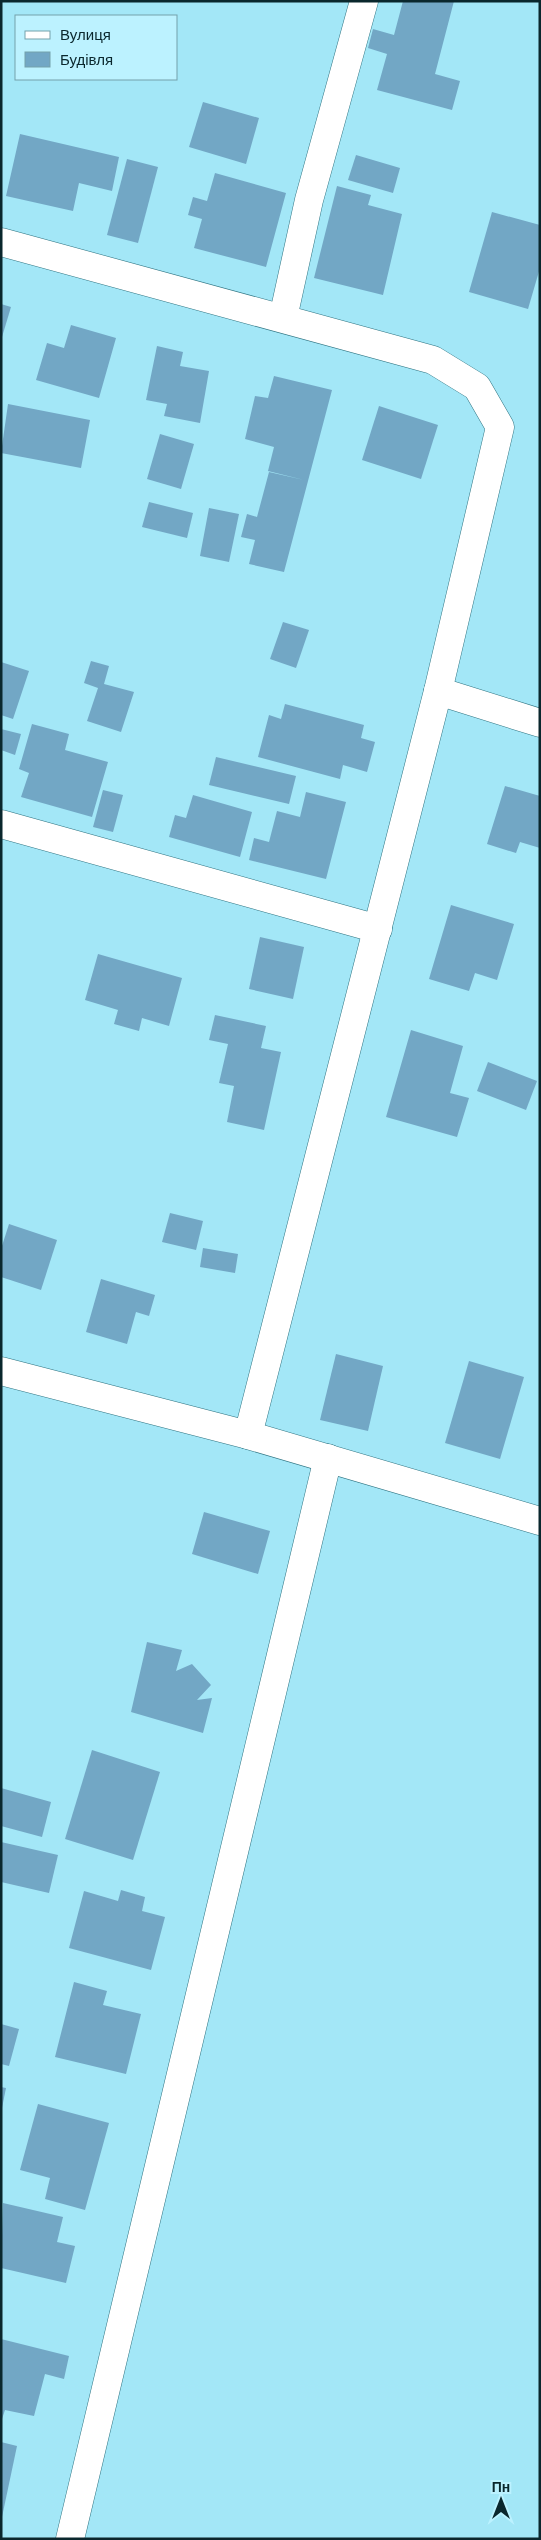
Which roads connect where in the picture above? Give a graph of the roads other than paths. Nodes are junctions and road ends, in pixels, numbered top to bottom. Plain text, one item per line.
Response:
1 (364, 1) edge
2 (1, 242) edge
3 (283, 318) junction
4 (438, 691) junction
5 (540, 723) edge
6 (1, 824) edge
7 (378, 929) junction
8 (1, 1371) edge
9 (248, 1435) junction
10 (328, 1458) junction
11 (540, 1521) edge
12 (70, 2539) edge

1 - 3 street
2 - 3 street
3 - 4 street
4 - 5 street
4 - 7 street
6 - 7 street
7 - 9 street
8 - 9 street
9 - 10 street
10 - 11 street
10 - 12 street

